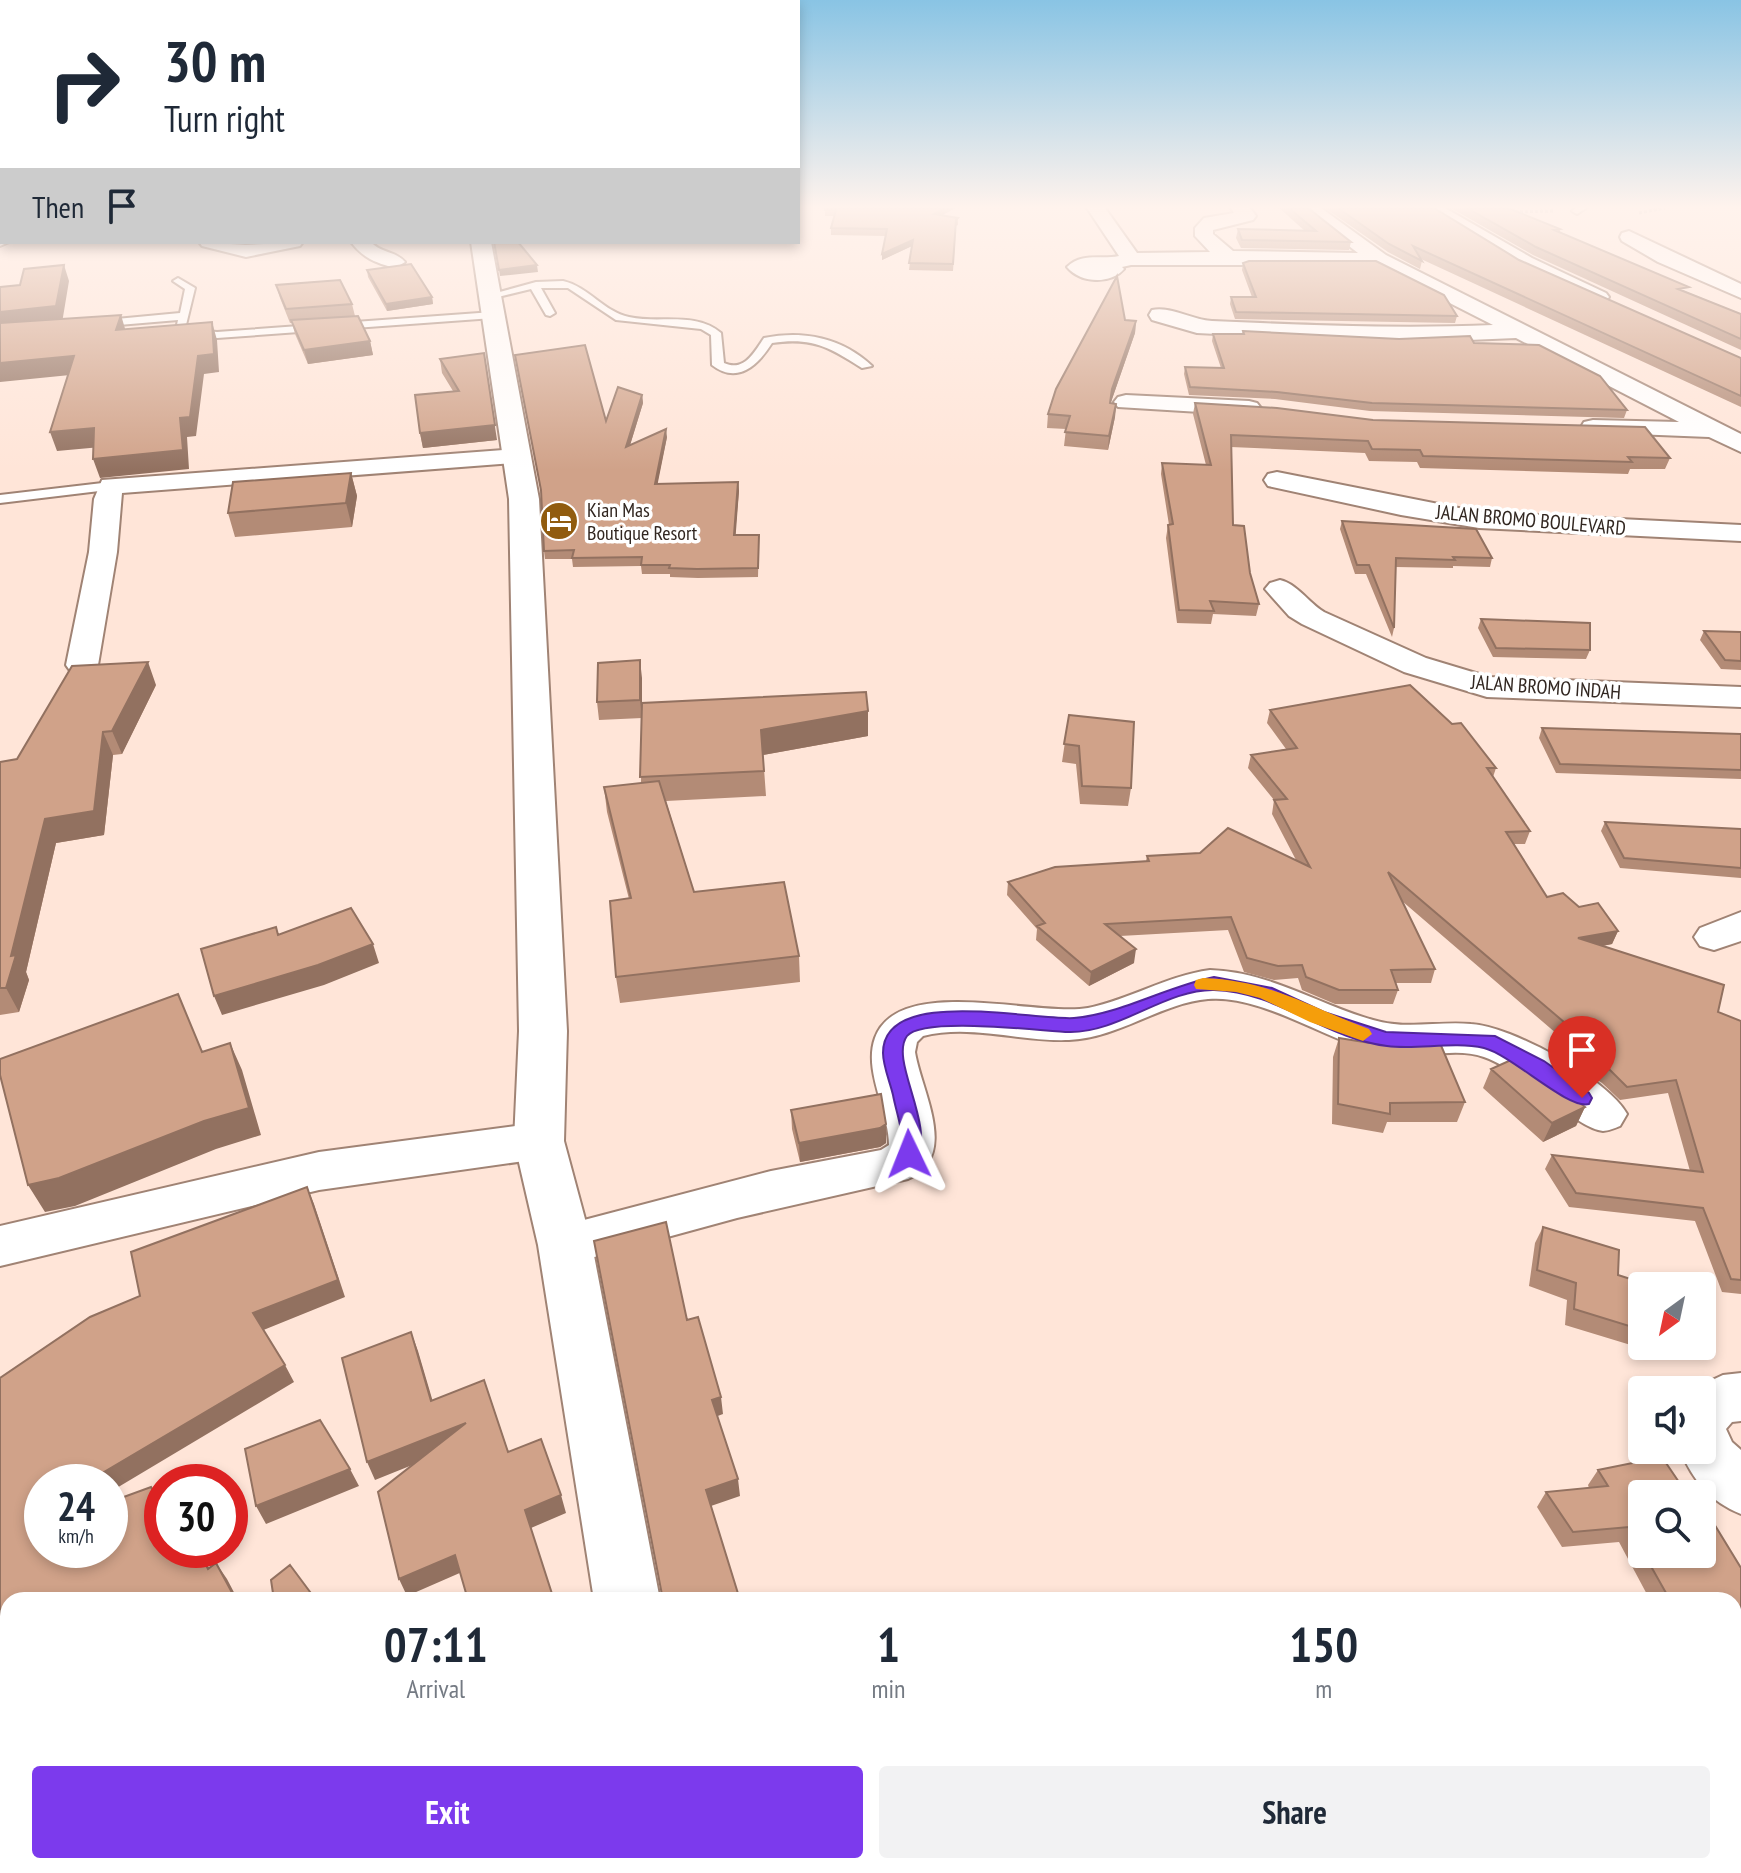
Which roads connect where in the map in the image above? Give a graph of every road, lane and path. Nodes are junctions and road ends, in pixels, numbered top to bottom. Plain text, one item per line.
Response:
1 (189, 295) edge
2 (490, 295) edge
3 (516, 295) edge
4 (540, 295) edge
5 (586, 295) edge
6 (1449, 295) edge
7 (1596, 295) edge
8 (1612, 303) edge
9 (492, 306) junction
10 (550, 313) dead end
11 (1160, 315) dead end
12 (185, 316) junction
13 (75, 327) edge
14 (1517, 331) junction
15 (866, 366) dead end
16 (1126, 402) dead end
17 (1275, 409) edge
18 (1574, 427) edge
19 (1709, 430) junction
20 (1741, 444) edge
21 (517, 457) junction
22 (1277, 480) dead end
23 (111, 486) junction
24 (0, 499) edge
25 (1741, 533) edge
26 (1280, 589) dead end
27 (82, 665) edge
28 (1741, 697) edge
29 (1604, 1114) dead end
30 (539, 1141) junction
31 (565, 1245) junction
32 (0, 1246) edge
33 (1741, 1397) edge
34 (1716, 1402) edge
35 (1716, 1464) edge
36 (1741, 1487) edge
37 (626, 1592) edge

1 - 12 lane
2 - 9 street
3 - 9 lane
4 - 10 lane
5 - 15 lane
6 - 14 street
7 - 8 street
9 - 12 lane
9 - 21 street
11 - 14 street
12 - 13 lane
14 - 19 street
16 - 17 street
18 - 19 street
19 - 20 street
21 - 23 street
21 - 30 street
22 - 25 street, JALAN BROMO BOULEVARD
23 - 24 lane
23 - 27 street
26 - 28 street, JALAN BROMO INDAH
29 - 31 street
30 - 31 street
30 - 32 street
31 - 37 street
33 - 34 street
35 - 36 street

